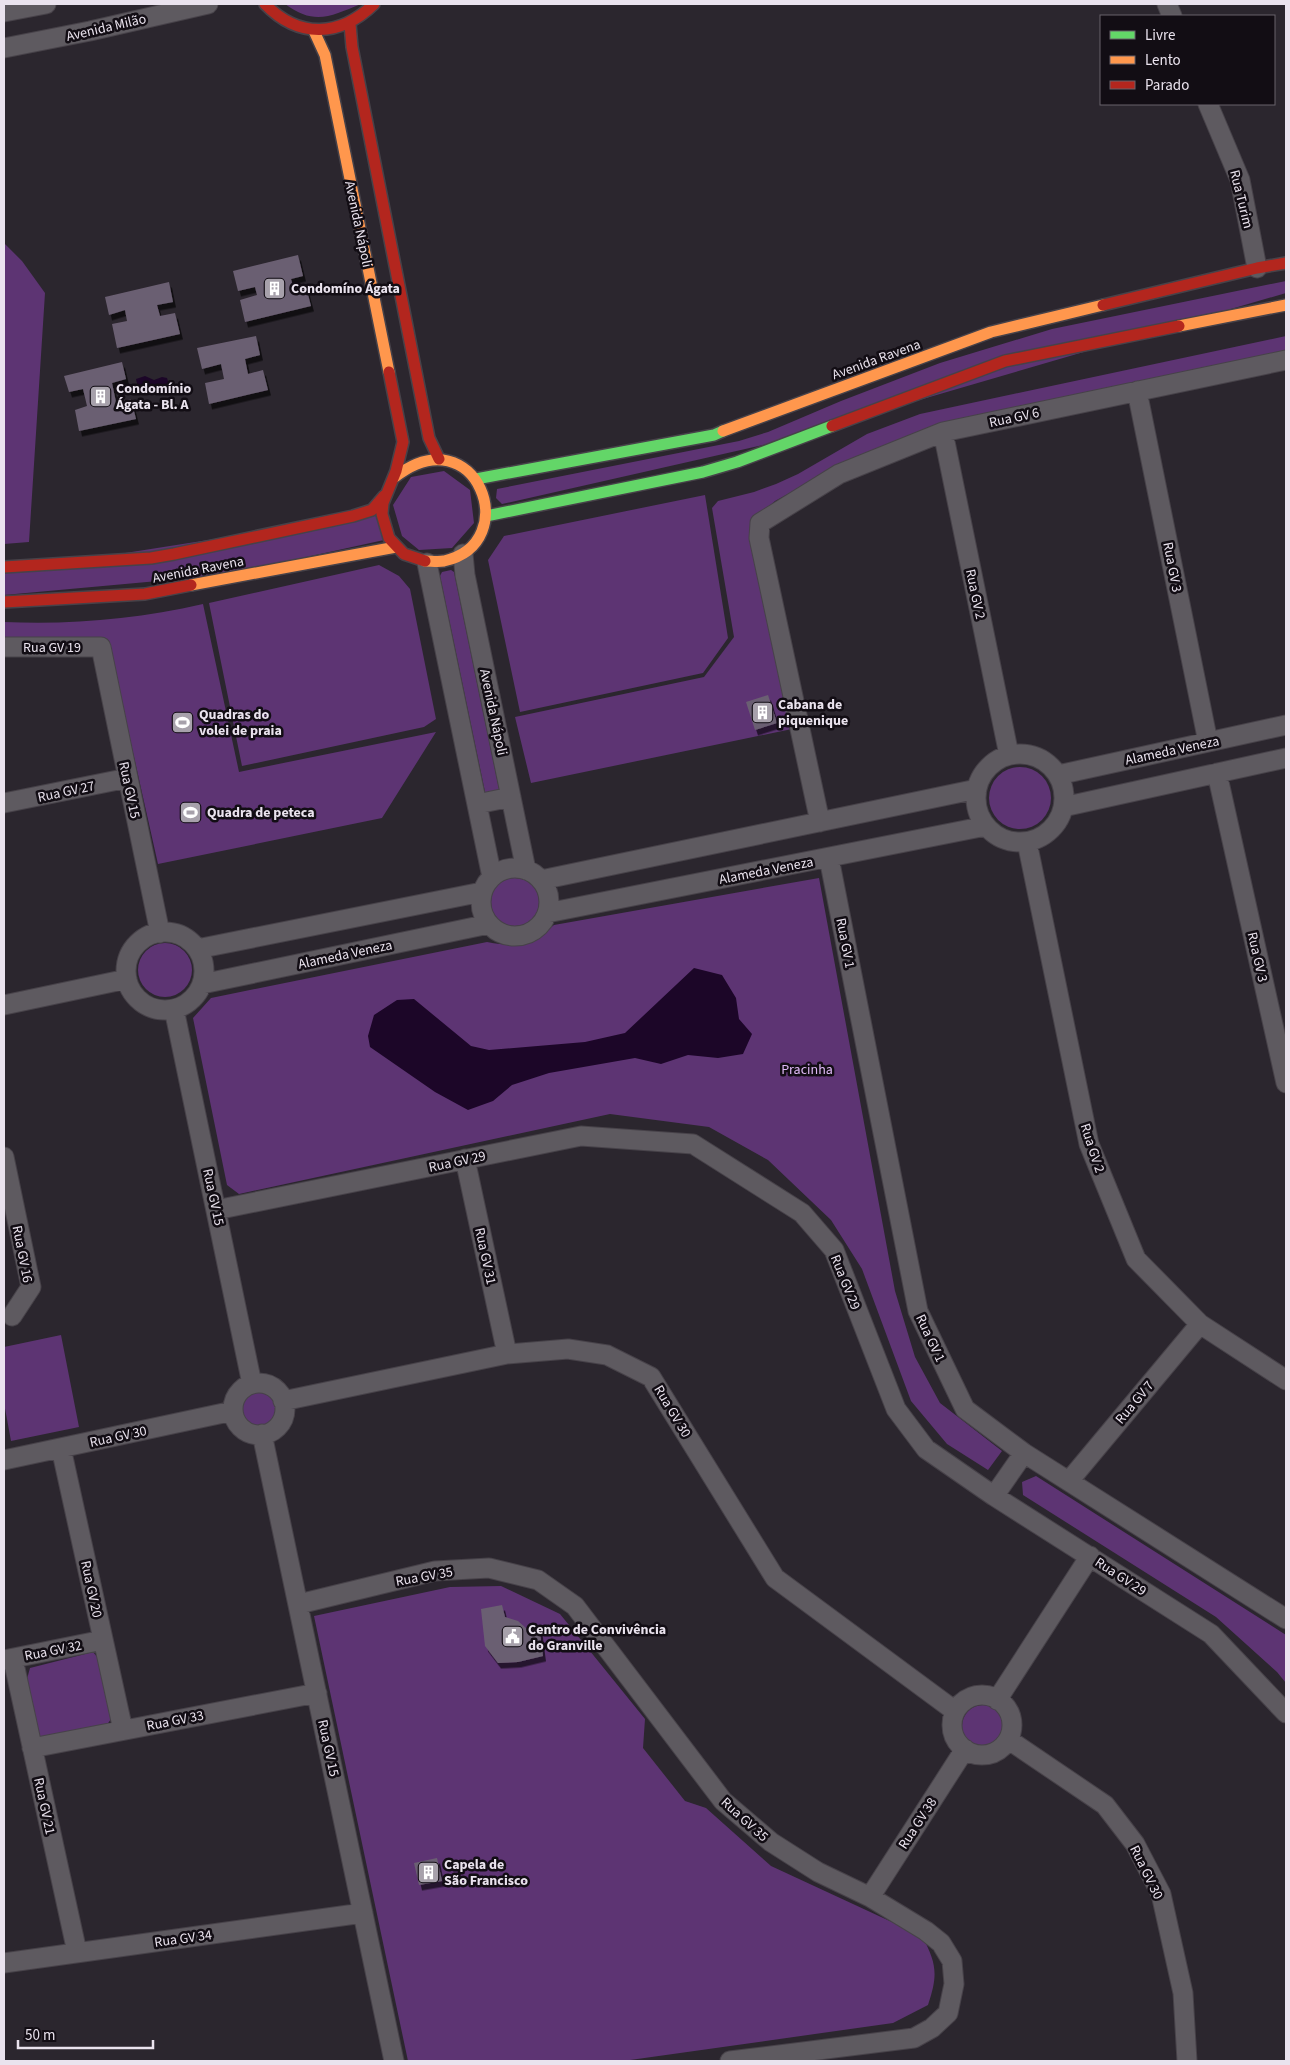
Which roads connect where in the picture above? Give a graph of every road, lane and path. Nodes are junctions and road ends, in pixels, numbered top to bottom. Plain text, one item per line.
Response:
1 (46, 4) edge
2 (208, 4) edge
3 (265, 4) edge
4 (374, 4) edge
5 (4, 12) edge
6 (350, 24) junction
7 (314, 30) junction
8 (4, 48) edge
9 (1208, 105) edge
10 (1286, 263) edge
11 (1257, 268) junction
12 (1286, 305) edge
13 (1286, 360) edge
14 (1138, 391) junction
15 (943, 432) junction
16 (439, 459) junction
17 (395, 477) junction
18 (476, 479) junction
19 (384, 496) junction
20 (486, 516) junction
21 (396, 547) junction
22 (463, 554) junction
23 (427, 563) junction
24 (4, 567) edge
25 (4, 602) edge
26 (4, 647) edge
27 (101, 647) joint
28 (1286, 725) edge
29 (1208, 742) junction
30 (1008, 755) junction
31 (1286, 758) edge
32 (1217, 774) junction
33 (1058, 775) junction
34 (128, 778) junction
35 (977, 789) junction
36 (512, 797) junction
37 (4, 803) edge
38 (478, 804) junction
39 (1063, 807) junction
40 (820, 822) junction
41 (986, 826) junction
42 (1026, 842) junction
43 (829, 858) junction
44 (534, 875) junction
45 (487, 885) junction
46 (547, 913) junction
47 (489, 924) junction
48 (160, 933) junction
49 (197, 949) junction
50 (127, 979) junction
51 (202, 984) junction
52 (4, 1005) edge
53 (174, 1009) junction
54 (1286, 1083) edge
55 (4, 1157) edge
56 (465, 1159) junction
57 (216, 1210) junction
58 (12, 1232) edge
59 (12, 1316) dead end
60 (1200, 1324) junction
61 (507, 1354) junction
62 (1286, 1380) edge
63 (252, 1384) junction
64 (283, 1401) junction
65 (233, 1411) junction
66 (262, 1434) junction
67 (61, 1448) junction
68 (1024, 1453) junction
69 (4, 1460) edge
70 (1069, 1480) junction
71 (994, 1496) junction
72 (1090, 1556) junction
73 (298, 1604) junction
74 (1286, 1619) edge
75 (103, 1640) junction
76 (8, 1659) edge
77 (317, 1692) junction
78 (997, 1700) junction
79 (955, 1711) junction
80 (1286, 1713) edge
81 (123, 1730) junction
82 (1009, 1740) junction
83 (32, 1748) junction
84 (965, 1749) junction
85 (870, 1897) junction
86 (363, 1913) junction
87 (77, 1952) junction
88 (4, 1962) edge
89 (394, 2061) edge
90 (730, 2061) edge
91 (1187, 2061) edge

1 - 5 street
2 - 8 street, Avenida Milão
3 - 7 main road
4 - 6 main road
6 - 7 main road
6 - 16 main road, Avenida Nápoli
7 - 17 main road, Avenida Nápoli
9 - 11 street, Rua Turim
10 - 11 main road, Avenida Ravena
11 - 18 main road, Avenida Ravena
12 - 20 main road
13 - 14 street, Rua GV 6
14 - 15 street, Rua GV 6
14 - 29 street, Rua GV 3
15 - 30 street, Rua GV 2
15 - 40 street, Rua GV 6
16 - 17 main road
16 - 18 main road
17 - 19 main road
18 - 20 main road
19 - 21 main road
19 - 24 main road, Avenida Ravena
20 - 22 main road
21 - 23 main road
21 - 25 main road, Avenida Ravena
22 - 23 main road
22 - 36 street, Avenida Nápoli
23 - 38 street
26 - 27 street, Rua GV 19
27 - 34 street, Rua GV 15
28 - 29 street, Alameda Veneza
29 - 33 street, Alameda Veneza
30 - 33 street
30 - 35 street
31 - 32 street
32 - 39 street
32 - 54 street, Rua GV 3
33 - 39 street
34 - 37 street, Rua GV 27
34 - 48 street, Rua GV 15
35 - 40 street
35 - 41 street
36 - 38 street
36 - 44 street, Avenida Nápoli
38 - 45 street
39 - 42 street
40 - 44 street
41 - 42 street
41 - 43 street, Alameda Veneza
42 - 60 street, Rua GV 2
43 - 46 street, Alameda Veneza
43 - 68 street, Rua GV 1
44 - 45 street
44 - 46 street, Avenida Nápoli
45 - 47 street
45 - 49 street
46 - 47 street
47 - 51 street, Alameda Veneza
48 - 49 street
48 - 50 street
49 - 51 street
50 - 52 street
50 - 53 street
51 - 53 street
53 - 57 street, Rua GV 15
55 - 58 street, Rua GV 16
56 - 57 street, Rua GV 29
56 - 61 street, Rua GV 31
56 - 71 street, Rua GV 29
57 - 63 street, Rua GV 15
58 - 59 street, Rua GV 16
60 - 62 street, Rua GV 2
60 - 70 street, Rua GV 7
61 - 64 street, Rua GV 30
61 - 79 street, Rua GV 30
63 - 64 street
63 - 65 street
64 - 66 street
65 - 66 street
65 - 67 street, Rua GV 30
66 - 73 street, Rua GV 15
67 - 69 street, Rua GV 30
67 - 75 street, Rua GV 20
68 - 70 street, Rua GV 1
68 - 71 street
70 - 74 street, Rua GV 1
71 - 72 street, Rua GV 29
72 - 78 street
72 - 80 street, Rua GV 29
73 - 77 street, Rua GV 15
73 - 85 street, Rua GV 35
75 - 76 street, Rua GV 32
75 - 81 street, Rua GV 20
76 - 83 street, Rua GV 21
77 - 81 street, Rua GV 33
77 - 86 street, Rua GV 15
78 - 79 street
78 - 82 street
79 - 84 street
81 - 83 street, Rua GV 33
82 - 84 street
82 - 91 street, Rua GV 30
83 - 87 street, Rua GV 21
84 - 85 street, Rua GV 38
85 - 90 street, Rua GV 35
86 - 87 street, Rua GV 34
86 - 89 street, Rua GV 15
87 - 88 street, Rua GV 34

